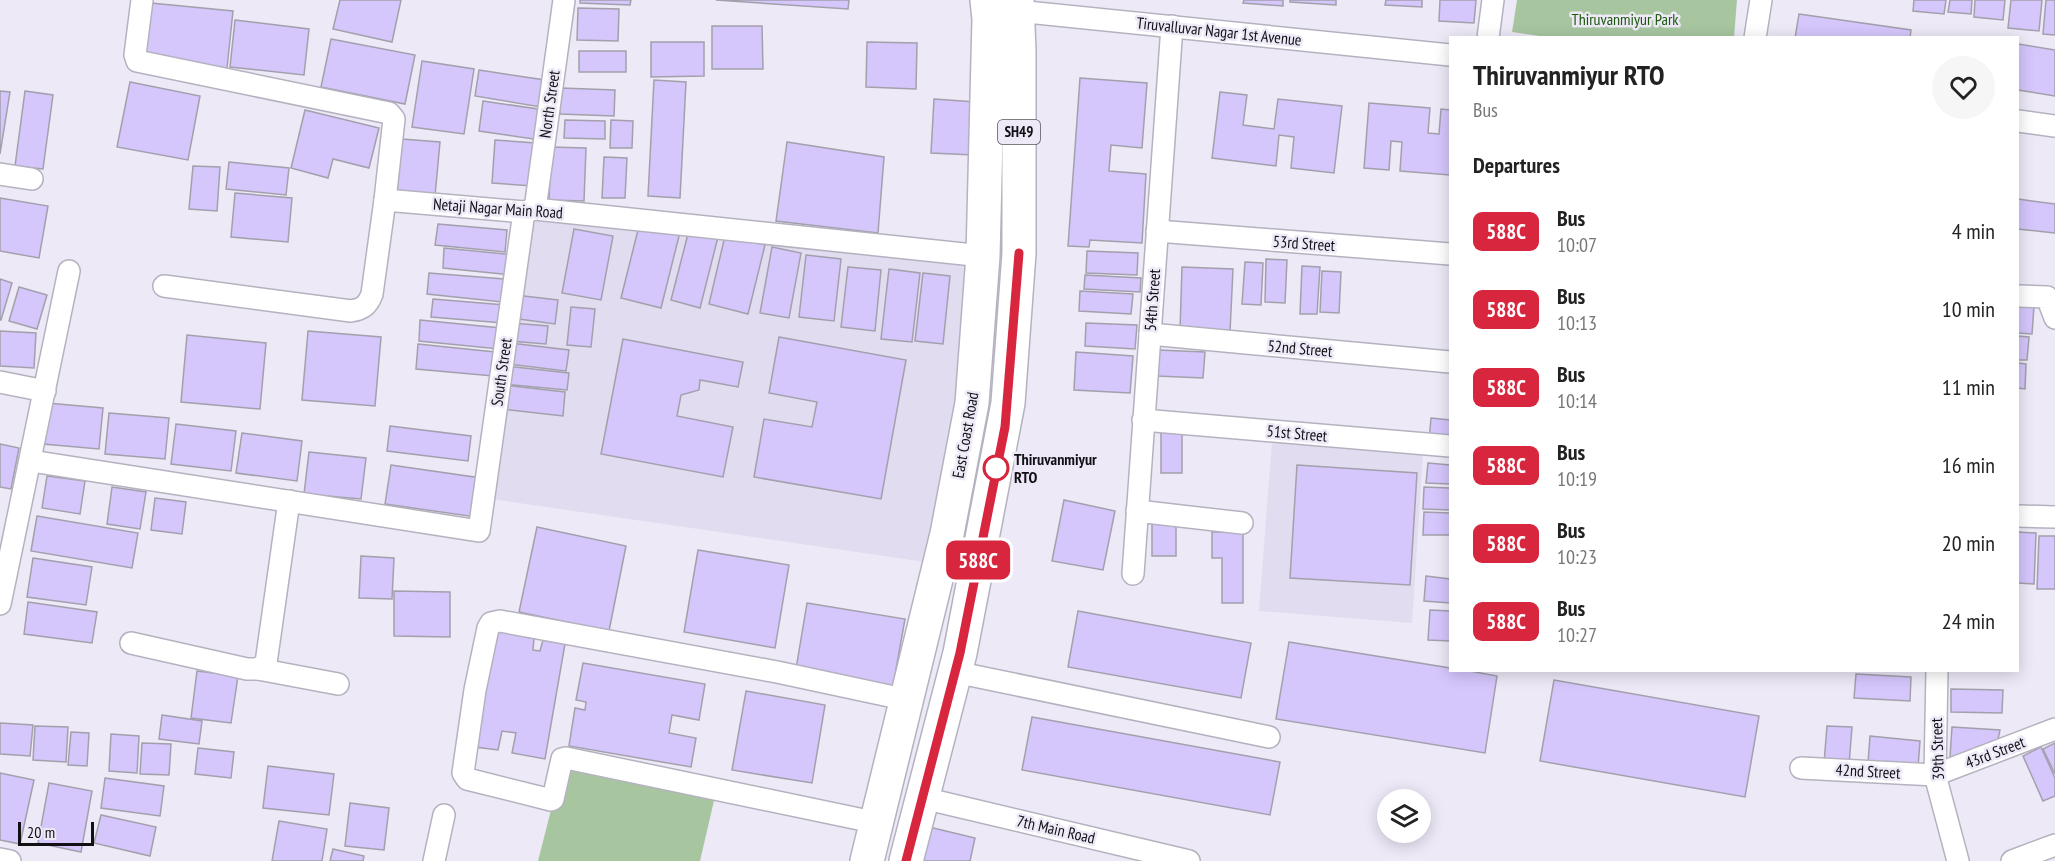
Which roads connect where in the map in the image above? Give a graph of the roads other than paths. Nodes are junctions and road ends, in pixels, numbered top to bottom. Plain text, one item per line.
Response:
1 (142, 0) edge
2 (564, 0) edge
3 (1493, 0) edge
4 (1761, 0) edge
5 (1003, 8) edge
6 (1172, 26) junction
7 (1488, 36) edge
8 (1755, 36) edge
9 (1449, 55) edge
10 (2019, 122) edge
11 (2055, 126) edge
12 (0, 174) edge
13 (32, 179) dead end
14 (385, 200) junction
15 (529, 211) junction
16 (1157, 231) junction
17 (1449, 254) edge
18 (983, 256) junction
19 (69, 271) dead end
20 (164, 286) dead end
21 (2019, 296) edge
22 (2055, 318) edge
23 (1150, 334) junction
24 (1449, 362) edge
25 (0, 382) edge
26 (45, 391) junction
27 (1143, 420) junction
28 (1449, 446) edge
29 (31, 461) junction
30 (289, 501) junction
31 (1137, 511) junction
32 (2019, 516) edge
33 (2055, 517) edge
34 (1242, 523) dead end
35 (1132, 574) dead end
36 (0, 604) edge
37 (131, 643) dead end
38 (258, 669) junction
39 (955, 672) junction
40 (1937, 672) edge
41 (338, 684) dead end
42 (908, 700) junction
43 (2055, 729) edge
44 (1269, 737) dead end
45 (1801, 768) dead end
46 (1935, 775) junction
47 (923, 798) junction
48 (444, 815) dead end
49 (878, 823) junction
50 (2055, 845) edge
51 (0, 859) edge
52 (10, 861) edge
53 (434, 861) edge
54 (867, 861) edge
55 (906, 861) edge
56 (1189, 861) edge
57 (1958, 861) edge
58 (2012, 861) edge

1 - 14 street
2 - 15 street, North Street
3 - 7 street
4 - 8 street
5 - 6 street, Tiruvalluvar Nagar 1st Avenue
5 - 18 main road, East Coast Road / SH49
5 - 39 main road, SH49
6 - 9 street, Tiruvalluvar Nagar 1st Avenue
6 - 16 street, 54th Street
10 - 11 street
12 - 13 street
14 - 15 street, Netaji Nagar Main Road
14 - 20 street
15 - 18 street, Netaji Nagar Main Road
15 - 30 street, South Street
16 - 17 street, 53rd Street
16 - 23 street, 54th Street
18 - 42 main road, East Coast Road / SH49
19 - 26 street
21 - 22 street
23 - 24 street, 52nd Street
23 - 27 street, 54th Street
25 - 26 street
26 - 29 street
27 - 28 street, 51st Street
27 - 31 street, 54th Street
29 - 30 street
29 - 36 street
30 - 38 street
31 - 34 street
31 - 35 street, 54th Street
32 - 33 street
37 - 38 street
38 - 41 street
39 - 44 street
39 - 47 main road, SH49
40 - 46 street, 39th Street
42 - 49 main road, East Coast Road / SH49
42 - 49 street
43 - 46 street, 43rd Street
45 - 46 street, 42nd Street
46 - 57 street, 39th Street
47 - 55 main road, SH49
47 - 56 street, 7th Main Road
48 - 53 street
49 - 54 main road, East Coast Road / SH49
50 - 58 street
51 - 52 street

